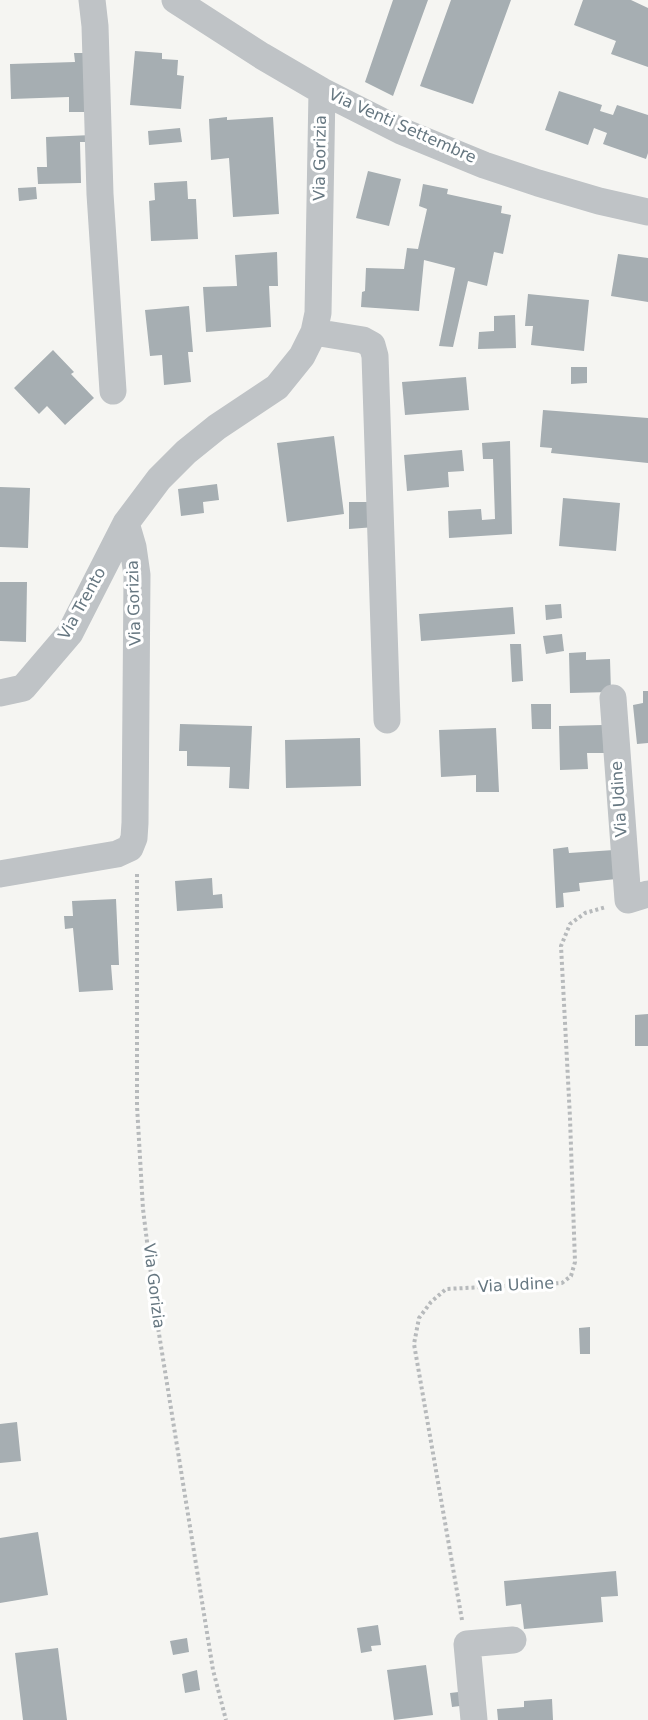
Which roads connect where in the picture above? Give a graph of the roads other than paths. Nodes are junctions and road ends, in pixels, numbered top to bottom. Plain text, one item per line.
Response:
1 (92, 0) edge
2 (175, 0) edge
3 (322, 92) junction
4 (648, 212) edge
5 (314, 332) junction
6 (113, 391) dead end
7 (126, 523) junction
8 (0, 693) edge
9 (613, 698) dead end
10 (387, 720) dead end
11 (0, 874) edge
12 (638, 897) edge
13 (513, 1640) dead end
14 (474, 1720) edge

1 - 6 street
2 - 3 street, Via Venti Settembre
3 - 4 street, Via Venti Settembre
3 - 5 street, Via Gorizia
5 - 7 street, Via Gorizia
5 - 10 street
7 - 8 street, Via Trento
7 - 11 street, Via Gorizia
9 - 12 street, Via Udine
13 - 14 street

